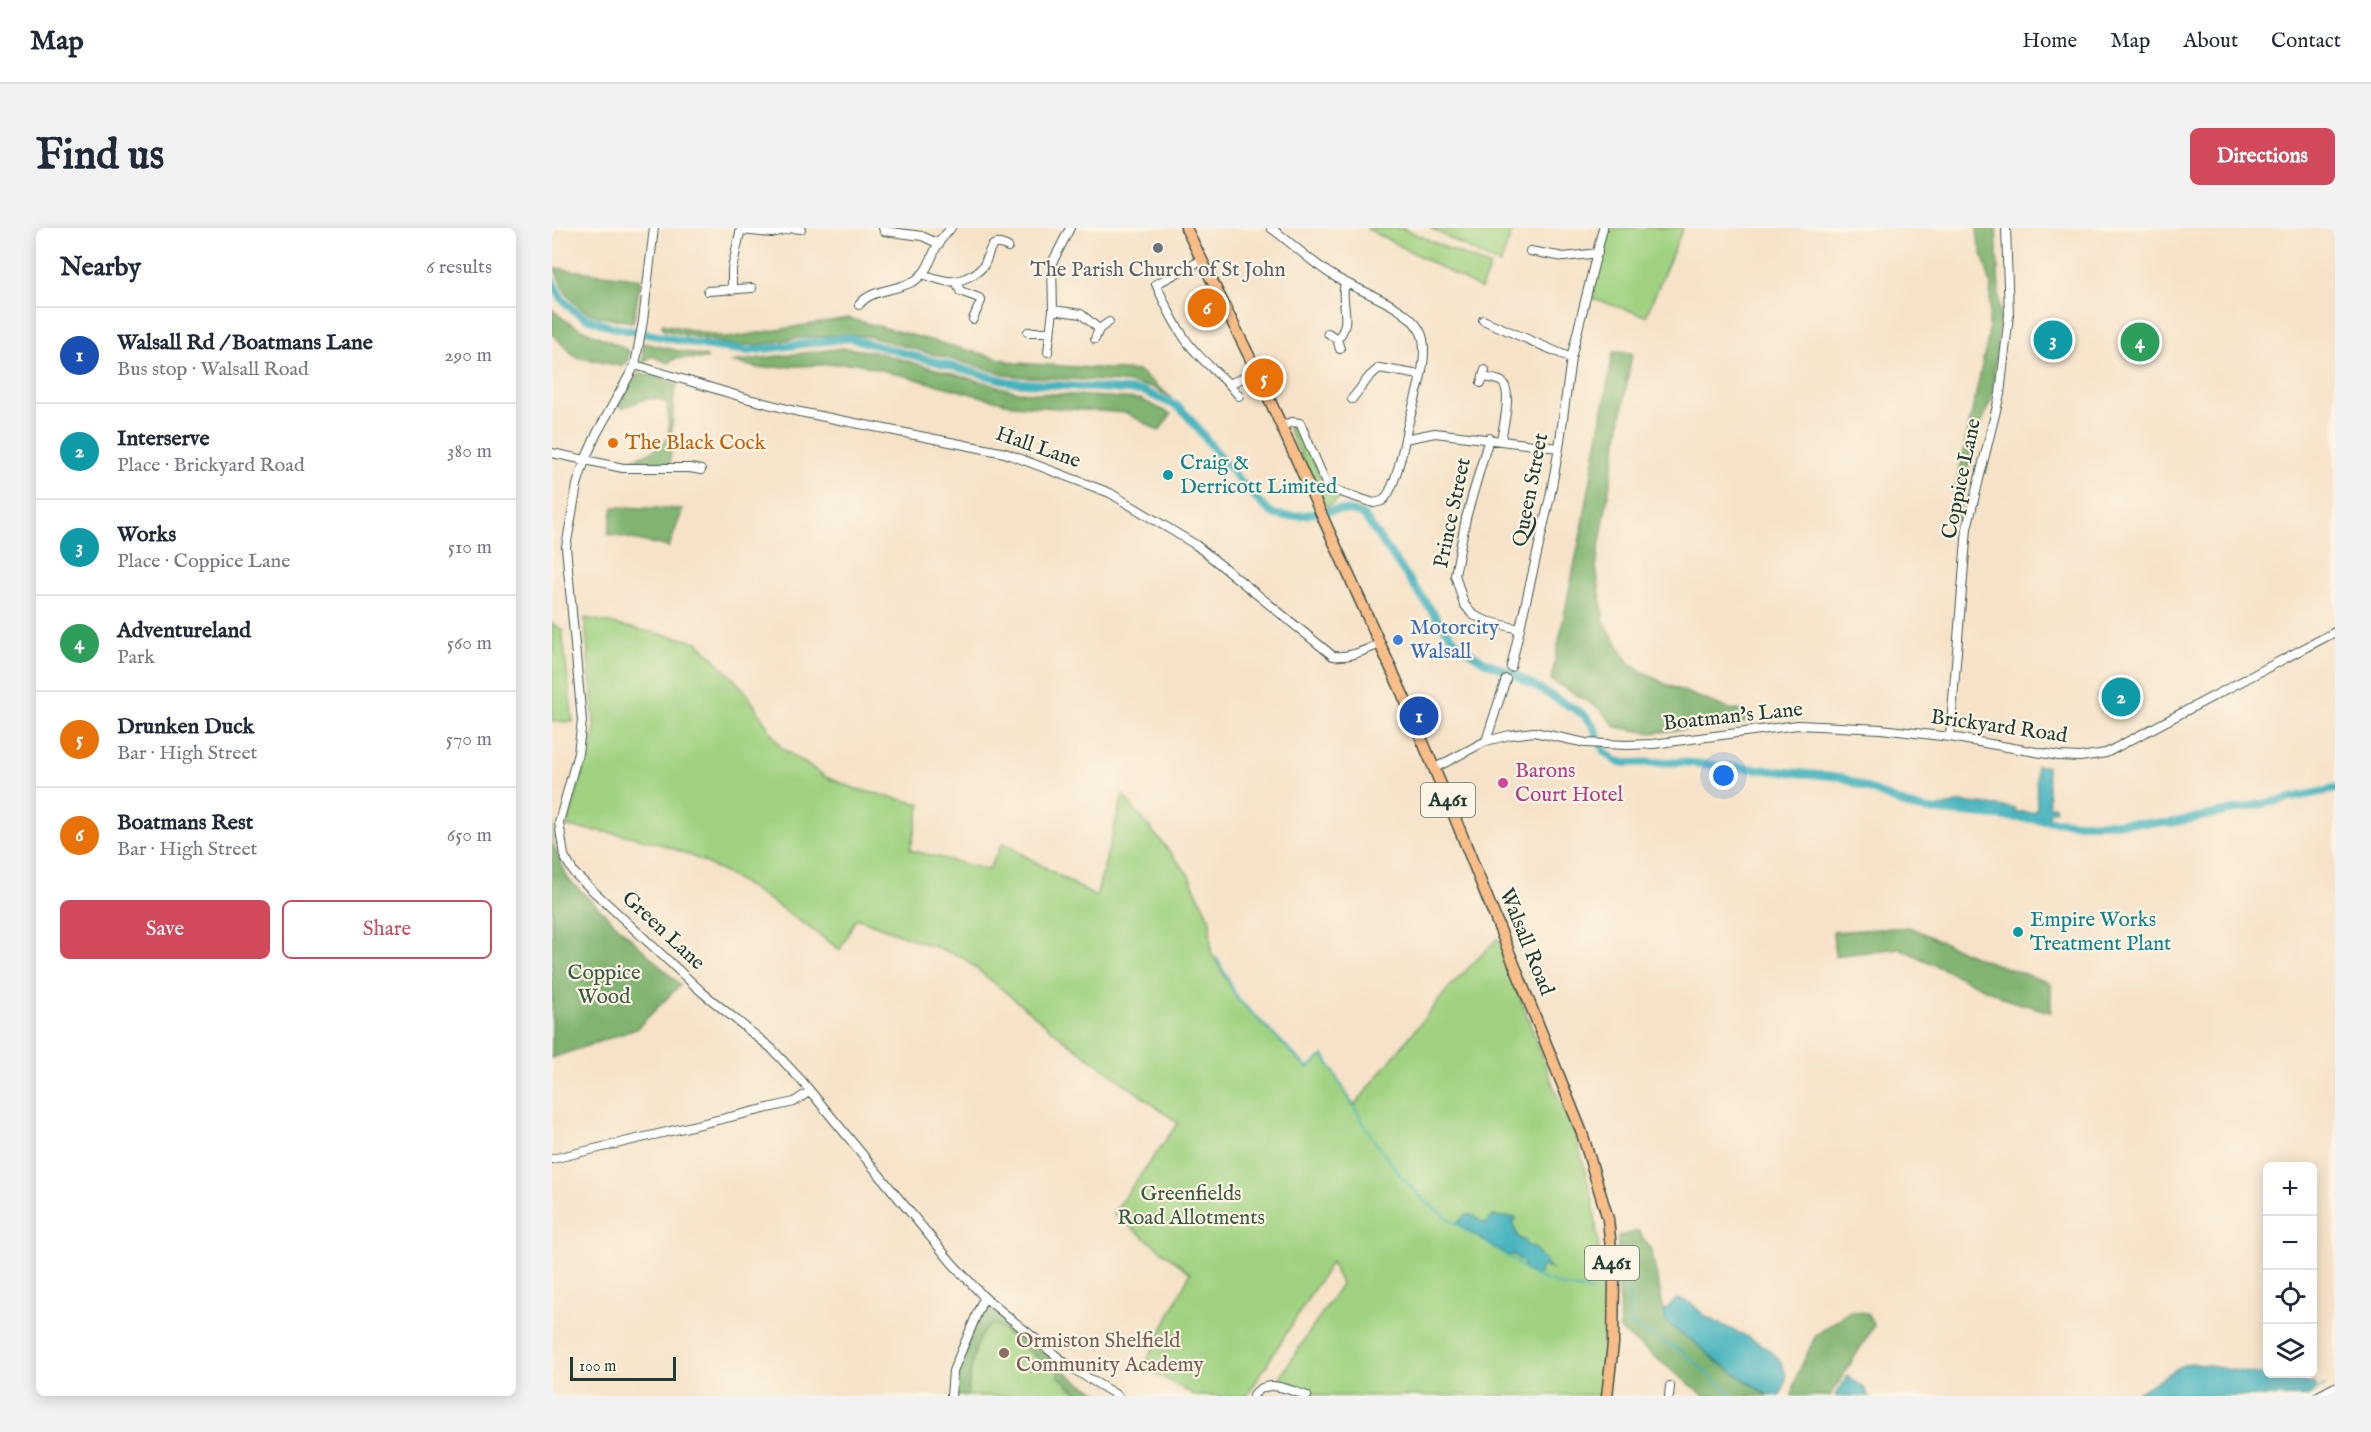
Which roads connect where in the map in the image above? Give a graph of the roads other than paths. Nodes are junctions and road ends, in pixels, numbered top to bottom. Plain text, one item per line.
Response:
1 (654, 228) edge
2 (883, 228) edge
3 (951, 228) edge
4 (1070, 228) edge
5 (1186, 228) edge
6 (1271, 228) edge
7 (1603, 228) edge
8 (2006, 228) edge
9 (741, 229) edge
10 (801, 229) edge
11 (939, 244) junction
12 (1008, 247) dead end
13 (1530, 251) dead end
14 (1598, 253) junction
15 (1202, 260) junction
16 (922, 274) junction
17 (956, 281) junction
18 (1345, 283) junction
19 (752, 288) dead end
20 (732, 290) junction
21 (708, 291) dead end
22 (859, 305) dead end
23 (1053, 310) junction
24 (973, 319) dead end
25 (1483, 320) dead end
26 (1109, 322) dead end
27 (1099, 329) junction
28 (1028, 332) dead end
29 (1049, 332) junction
30 (1328, 333) dead end
31 (1095, 339) dead end
32 (1337, 339) junction
33 (1340, 349) dead end
34 (1048, 352) dead end
35 (1570, 358) junction
36 (634, 365) junction
37 (1257, 372) junction
38 (1420, 375) junction
39 (1483, 377) dead end
40 (1229, 384) junction
41 (1239, 396) dead end
42 (1356, 398) dead end
43 (1282, 426) junction
44 (1489, 438) junction
45 (1405, 439) junction
46 (1501, 440) junction
47 (1559, 448) junction
48 (552, 453) edge
49 (585, 460) junction
50 (701, 470) dead end
51 (1519, 629) junction
52 (2335, 632) edge
53 (1380, 644) junction
54 (1511, 667) dead end
55 (1506, 679) dead end
56 (1881, 729) joint
57 (1950, 737) junction
58 (1486, 741) junction
59 (1435, 768) junction
60 (810, 1091) junction
61 (552, 1159) edge
62 (984, 1297) junction
63 (1670, 1386) dead end
64 (2335, 1387) edge
65 (951, 1396) edge
66 (1118, 1396) edge
67 (1253, 1396) edge
68 (1307, 1396) edge
69 (1607, 1396) edge
70 (1669, 1396) edge
71 (2318, 1396) edge

1 - 36 street, Green Lane
2 - 11 street
3 - 11 street
4 - 23 street
5 - 15 highway, A461
6 - 18 street
7 - 14 street, Queen Street
8 - 57 street, Coppice Lane
9 - 10 street
9 - 20 street
11 - 16 street
12 - 17 street
13 - 14 street
14 - 35 street, Queen Street
15 - 37 highway, A461
15 - 40 street
16 - 17 street
16 - 22 street
17 - 24 street
18 - 32 street
18 - 38 street
19 - 20 street
20 - 21 street
23 - 27 street
23 - 29 street
25 - 35 street
26 - 27 street
27 - 31 street
28 - 29 street
29 - 34 street
30 - 32 street
32 - 33 street
35 - 47 street, Queen Street
36 - 49 street, Green Lane
36 - 53 street, Hall Lane
37 - 40 street
37 - 43 highway, A461
38 - 42 street
38 - 45 street
39 - 46 street
40 - 41 street
43 - 45 street
43 - 53 highway, Walsall Road / A461
44 - 45 street
44 - 46 street
44 - 51 street, Prince Street
46 - 47 street
47 - 51 street, Queen Street
48 - 49 street
49 - 50 street
49 - 60 street, Green Lane
51 - 54 street, Queen Street
52 - 57 street, Brickyard Road
53 - 59 highway, Walsall Road / A461
55 - 58 street
56 - 57 street, Brickyard Road
56 - 58 street, Boatman's Lane
58 - 59 street
59 - 69 highway, Walsall Road / A461
60 - 61 street
60 - 62 street, Green Lane
62 - 65 street
62 - 66 street, Green Lane
63 - 70 street
64 - 71 street
67 - 68 street

